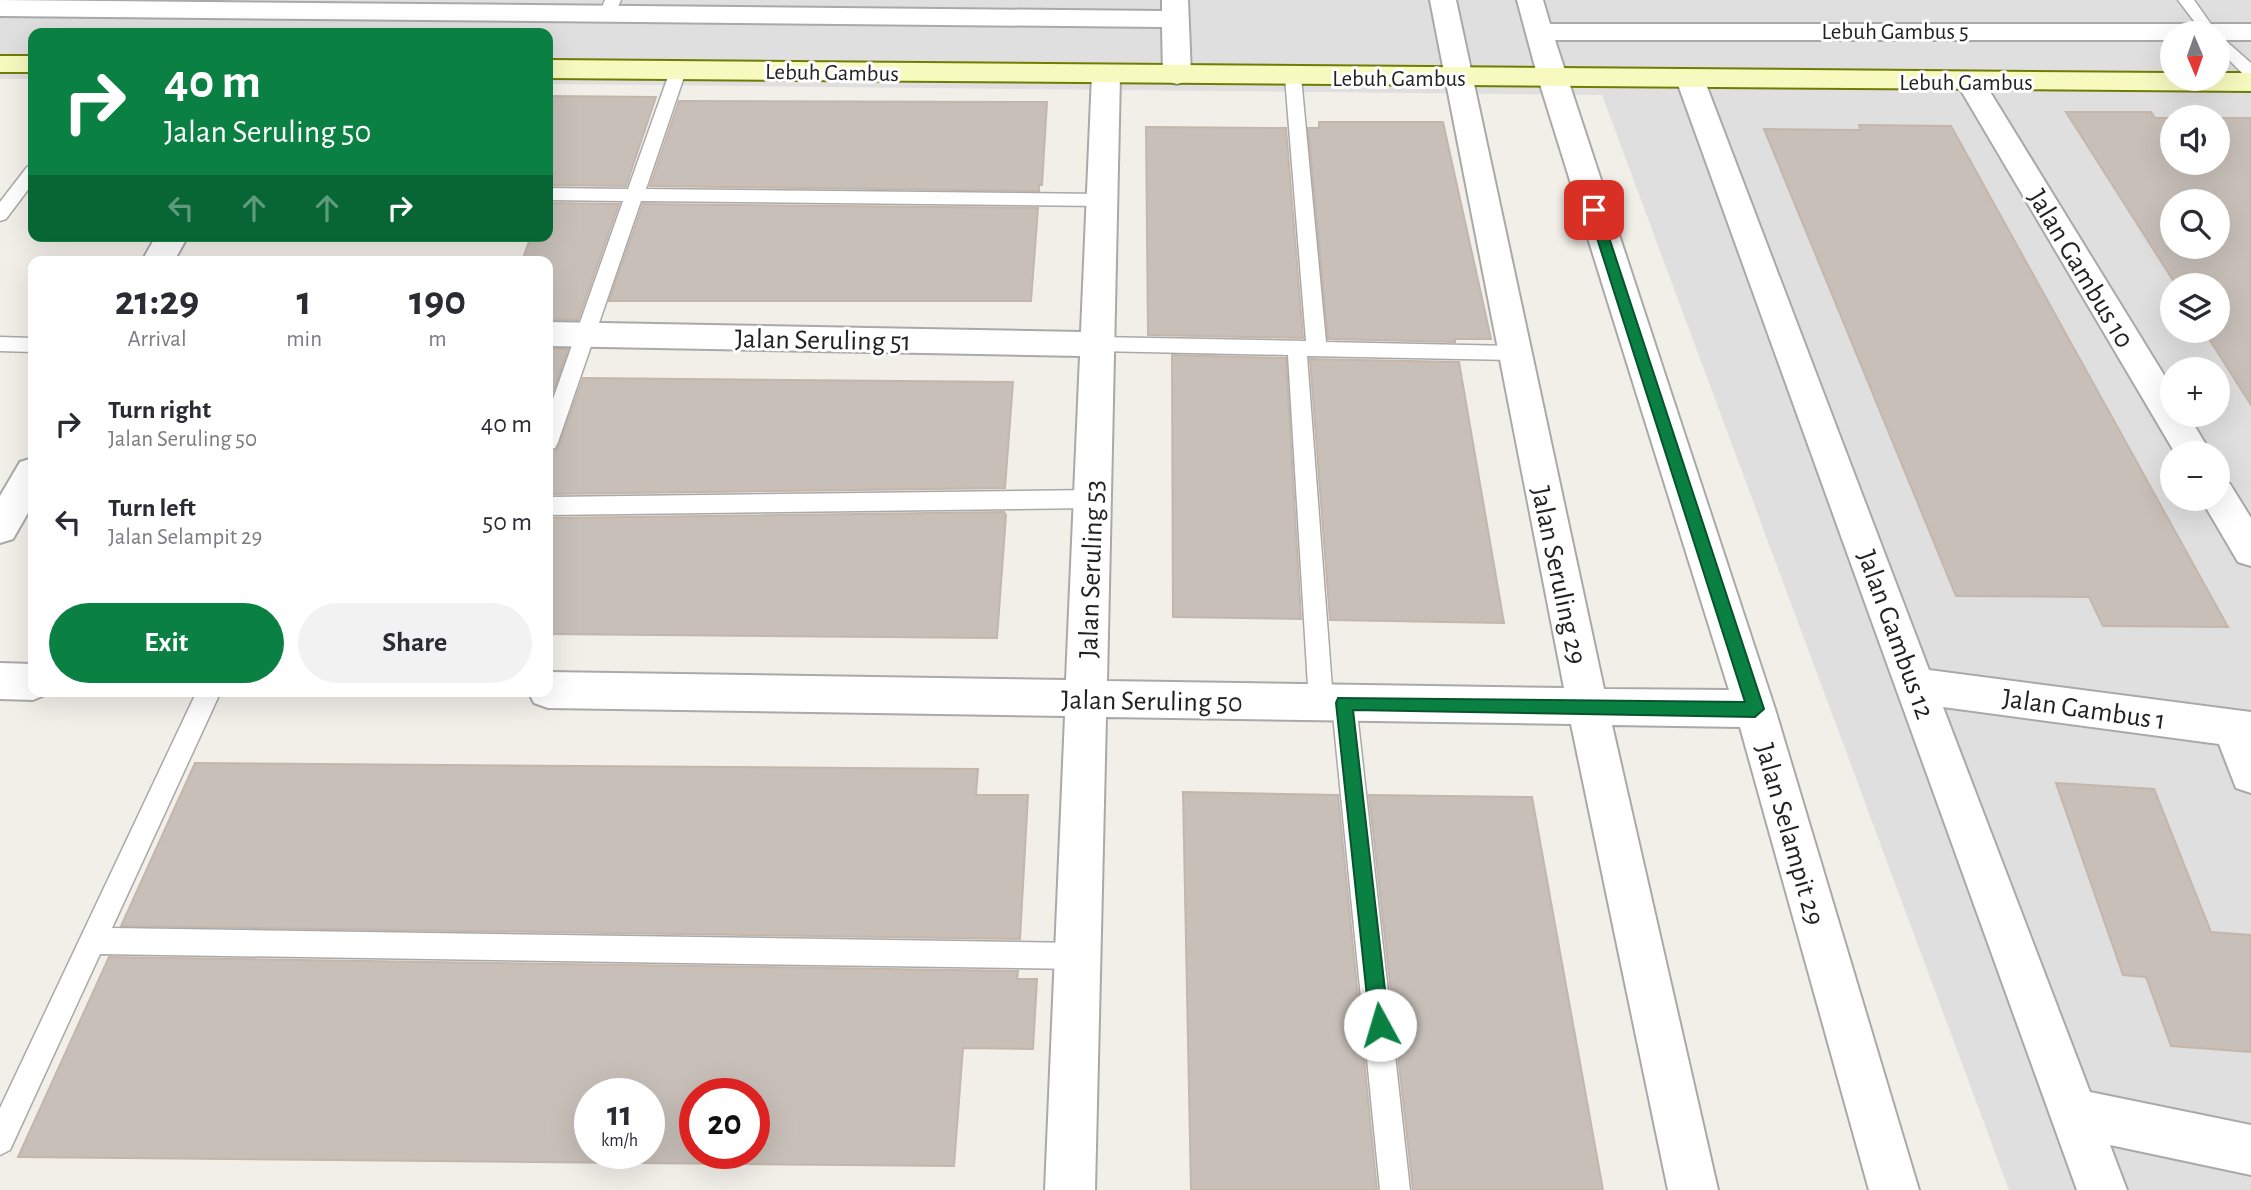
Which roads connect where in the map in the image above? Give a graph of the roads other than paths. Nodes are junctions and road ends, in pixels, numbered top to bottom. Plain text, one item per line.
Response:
1 (1443, 0) edge
2 (1530, 0) edge
3 (2186, 0) edge
4 (85, 4) edge
5 (610, 7) edge
6 (0, 8) edge
7 (1175, 10) edge
8 (2202, 21) edge
9 (65, 28) edge
10 (1539, 32) junction
11 (2251, 32) edge
12 (2160, 34) edge
13 (2230, 34) edge
14 (2230, 52) edge
15 (0, 64) edge
16 (28, 64) edge
17 (553, 69) edge
18 (678, 71) junction
19 (2251, 72) edge
20 (1106, 75) junction
21 (1177, 75) junction
22 (1293, 77) junction
23 (1458, 78) junction
24 (1552, 78) junction
25 (1689, 79) junction
26 (1970, 82) junction
27 (2251, 82) edge
28 (28, 178) edge
29 (553, 194) edge
30 (635, 194) junction
31 (1102, 200) junction
32 (0, 215) edge
33 (553, 334) edge
34 (585, 335) junction
35 (0, 344) edge
36 (1097, 344) junction
37 (28, 345) edge
38 (1307, 348) junction
39 (1513, 353) junction
40 (553, 428) edge
41 (2186, 441) edge
42 (1092, 499) junction
43 (553, 506) edge
44 (2227, 511) edge
45 (2251, 551) edge
46 (0, 681) edge
47 (28, 682) edge
48 (1917, 686) junction
49 (553, 690) edge
50 (206, 697) edge
51 (1086, 699) junction
52 (1333, 703) junction
53 (1588, 707) junction
54 (1755, 709) junction
55 (2242, 729) edge
56 (2251, 774) edge
57 (93, 941) junction
58 (1078, 956) junction
59 (2073, 1113) junction
60 (0, 1140) edge
61 (2251, 1150) edge
62 (1070, 1190) edge
63 (1395, 1190) edge
64 (1693, 1190) edge
65 (1894, 1190) edge
66 (2102, 1190) edge

1 - 23 street, Jalan Seruling 29
2 - 10 street, Jalan Selampit 29
3 - 8 lane
4 - 5 street
4 - 6 street
4 - 9 street
5 - 7 street
7 - 21 street
10 - 12 street, Lebuh Gambus 5
10 - 24 street, Jalan Selampit 29
11 - 13 street, Lebuh Gambus 5
14 - 19 lane
15 - 16 street
17 - 18 street, Lebuh Gambus
18 - 20 street, Lebuh Gambus
18 - 30 lane
20 - 21 street, Lebuh Gambus
20 - 31 street, Jalan Seruling 53
21 - 22 street, Lebuh Gambus
22 - 23 street, Lebuh Gambus
22 - 38 lane
23 - 24 street, Lebuh Gambus
23 - 39 street, Jalan Seruling 29
24 - 25 street, Lebuh Gambus
24 - 54 street, Jalan Selampit 29
25 - 26 street, Lebuh Gambus
25 - 48 street, Jalan Gambus 12
26 - 27 street, Lebuh Gambus
26 - 41 street, Jalan Gambus 10
28 - 32 lane
29 - 30 lane
30 - 31 lane
30 - 34 lane
31 - 36 street, Jalan Seruling 53
33 - 34 street, Jalan Seruling 51
34 - 36 street, Jalan Seruling 51
34 - 40 lane
35 - 37 lane
36 - 38 lane
36 - 42 street, Jalan Seruling 53
38 - 39 lane
38 - 52 lane
39 - 53 street, Jalan Seruling 29
42 - 43 lane
42 - 51 street, Jalan Seruling 53
44 - 45 street
46 - 47 street
48 - 55 street, Jalan Gambus 1
48 - 59 street, Jalan Gambus 12
49 - 51 street, Jalan Seruling 50
50 - 57 lane
51 - 52 street, Jalan Seruling 50
51 - 58 street, Jalan Seruling 53
52 - 53 street, Jalan Seruling 50
52 - 63 lane
53 - 54 street, Jalan Seruling 50
53 - 64 street, Jalan Seruling 29
54 - 65 street, Jalan Selampit 29
55 - 56 street
57 - 58 lane
57 - 60 lane
58 - 62 street, Jalan Seruling 53
59 - 61 street
59 - 66 street, Jalan Gambus 12

